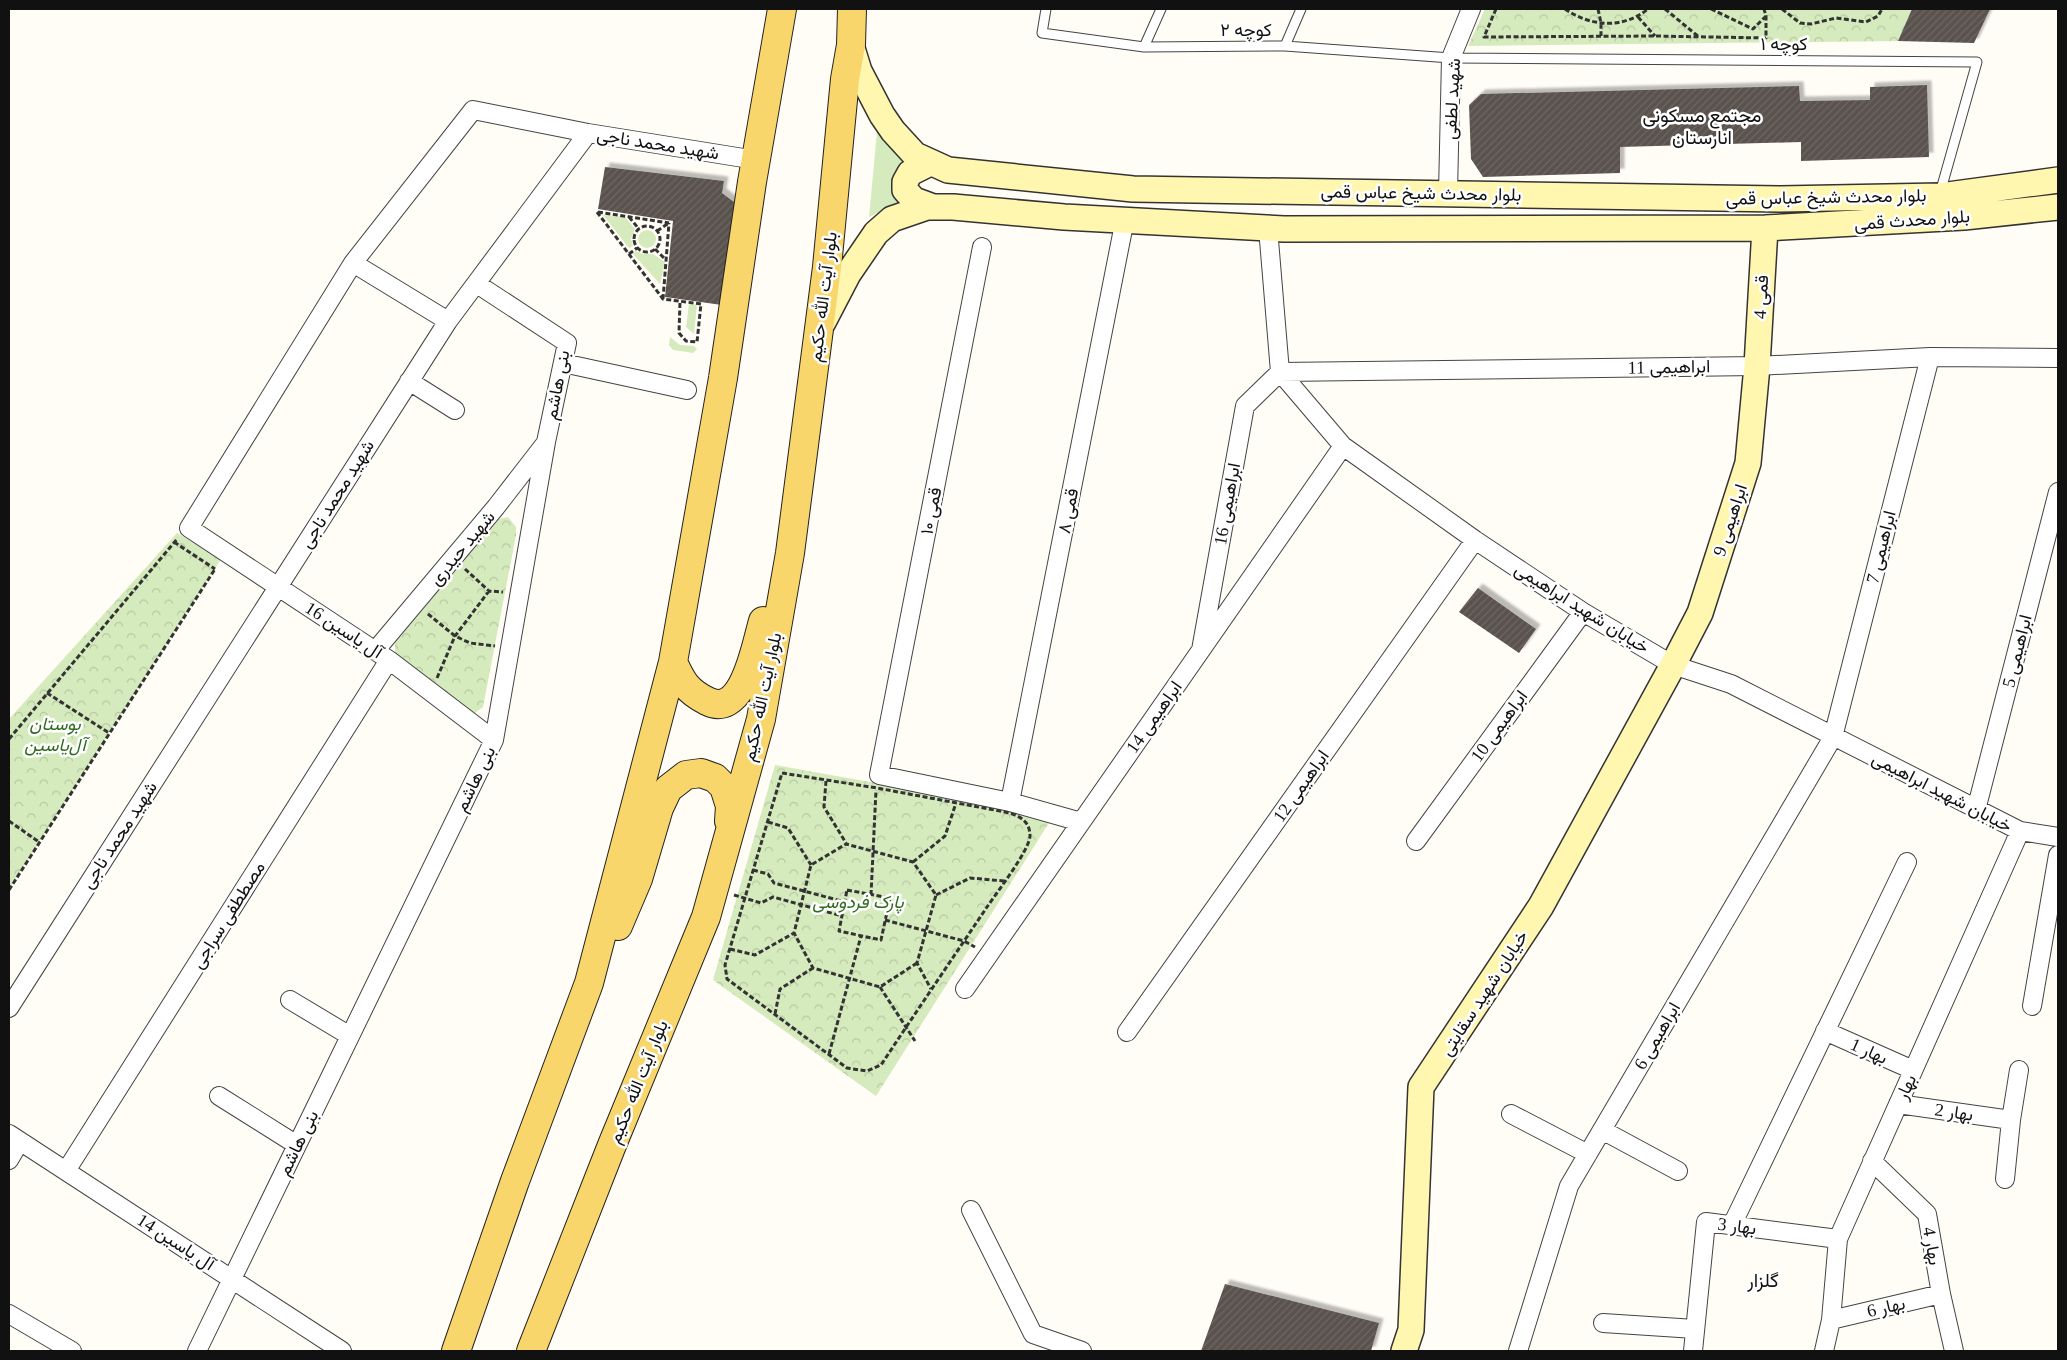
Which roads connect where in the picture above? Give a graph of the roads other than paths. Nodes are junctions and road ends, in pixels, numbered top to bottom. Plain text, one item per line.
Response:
1 (782, 9) edge
2 (852, 9) edge
3 (1046, 9) edge
4 (1160, 9) edge
5 (1301, 9) edge
6 (1471, 9) edge
7 (851, 45) junction
8 (1285, 46) junction
9 (1144, 47) junction
10 (1452, 58) junction
11 (588, 133) junction
12 (756, 160) junction
13 (930, 163) junction
14 (2058, 180) edge
15 (1448, 193) junction
16 (1940, 196) junction
17 (933, 207) junction
18 (2058, 207) edge
19 (1125, 219) junction
20 (1268, 228) junction
21 (1764, 228) junction
22 (982, 247) dead end
23 (354, 263) junction
24 (477, 284) junction
25 (448, 321) junction
26 (819, 330) junction
27 (1930, 357) junction
28 (2058, 358) edge
29 (563, 363) junction
30 (1757, 366) junction
31 (1280, 372) junction
32 (409, 381) junction
33 (687, 390) dead end
34 (455, 410) dead end
35 (546, 442) junction
36 (1343, 446) junction
37 (2058, 492) edge
38 (1475, 540) junction
39 (790, 553) junction
40 (278, 587) junction
41 (1583, 612) junction
42 (1201, 650) junction
43 (382, 655) junction
44 (673, 662) junction
45 (1673, 665) junction
46 (1833, 737) junction
47 (494, 740) junction
48 (1010, 802) junction
49 (1976, 810) junction
50 (1081, 822) junction
51 (2020, 831) junction
52 (2058, 837) edge
53 (1416, 841) dead end
54 (725, 854) junction
55 (2058, 855) edge
56 (1906, 862) dead end
57 (589, 983) junction
58 (965, 989) dead end
59 (290, 1000) dead end
60 (2032, 1006) dead end
61 (9, 1008) edge
62 (1825, 1031) junction
63 (1127, 1032) dead end
64 (350, 1036) junction
65 (1913, 1070) junction
66 (2019, 1070) dead end
67 (219, 1096) dead end
68 (1898, 1104) junction
69 (1512, 1114) dead end
70 (2010, 1120) junction
71 (1602, 1130) junction
72 (14, 1137) edge
73 (297, 1145) junction
74 (1588, 1154) junction
75 (9, 1160) edge
76 (1872, 1161) junction
77 (66, 1171) junction
78 (1678, 1171) dead end
79 (2004, 1179) dead end
80 (971, 1210) dead end
81 (1732, 1225) junction
82 (1838, 1239) junction
83 (233, 1279) junction
84 (1941, 1294) junction
85 (9, 1314) edge
86 (1831, 1320) junction
87 (1603, 1322) dead end
88 (1695, 1329) junction
89 (72, 1351) edge
90 (197, 1351) edge
91 (342, 1351) edge
92 (456, 1351) edge
93 (531, 1351) edge
94 (1082, 1351) edge
95 (1404, 1351) edge
96 (1518, 1351) edge
97 (1693, 1351) edge
98 (1824, 1351) edge
99 (1954, 1351) edge

1 - 12 main road
2 - 7 main road, بلوار آیت الله حکیم
3 - 9 lane, کوچه ۲
4 - 9 lane
5 - 8 lane
6 - 10 street, شهید لطفی
7 - 13 main road, بلوار محدث شیخ عباس قمی
7 - 26 main road, بلوار آیت الله حکیم
8 - 9 lane, کوچه ۲
8 - 10 lane, کوچه ۲
10 - 15 street, شهید لطفی
10 - 16 lane, کوچه ۱
11 - 12 street, شهید محمد ناجی
11 - 23 street
11 - 24 street, شهید محمد ناجی
12 - 44 main road
13 - 15 main road, بلوار محدث شیخ عباس قمی
13 - 17 main road
14 - 16 main road, بلوار محدث شیخ عباس قمی
15 - 16 main road, بلوار محدث شیخ عباس قمی
17 - 19 main road, بلوار محدث شیخ عباس قمی
17 - 26 main road, بلوار محدث شیخ عباس قمی
18 - 21 main road, بلوار محدث قمی
19 - 20 main road, بلوار محدث شیخ عباس قمی
19 - 48 street, قمی ۸
20 - 21 main road, بلوار محدث شیخ عباس قمی
20 - 31 street
21 - 30 main road, قمی 4
22 - 48 street, قمی ۱۰
23 - 25 street
23 - 40 street, آل یاسین 16
24 - 25 street, شهید محمد ناجی
24 - 29 street, بنی هاشم
25 - 32 street, شهید محمد ناجی
26 - 39 main road, بلوار آیت الله حکیم
27 - 28 street, ابراهیمی 11
27 - 30 street, ابراهیمی 11
27 - 46 street, ابراهیمی 7
29 - 33 street
29 - 35 street, بنی هاشم
30 - 31 street, ابراهیمی 11
30 - 45 main road, ابراهیمی 9
31 - 36 street, خیابان شهید ابراهیمی
31 - 42 street, ابراهیمی 16
32 - 34 street
32 - 40 street, شهید محمد ناجی
35 - 43 street, شهید حیدری
35 - 47 street, بنی هاشم
36 - 38 street, خیابان شهید ابراهیمی
36 - 42 street, ابراهیمی 14
37 - 49 street, ابراهیمی 5
38 - 41 street, خیابان شهید ابراهیمی
38 - 63 street, ابراهیمی 12
39 - 44 main road
39 - 54 main road, بلوار آیت الله حکیم
40 - 43 street, آل یاسین 16
40 - 61 street, شهید محمد ناجی
41 - 45 street, خیابان شهید ابراهیمی
41 - 53 street, ابراهیمی 10
42 - 50 street, ابراهیمی 14
43 - 47 street, آل یاسین 16
43 - 77 street, مصططفی سراجی
44 - 57 main road
45 - 46 street, خیابان شهید ابراهیمی
45 - 95 main road, خیابان شهید سقایتی
46 - 49 street, خیابان شهید ابراهیمی
46 - 71 street, ابراهیمی 6
47 - 64 street, بنی هاشم
48 - 50 street
49 - 51 street, خیابان شهید ابراهیمی
50 - 58 street, ابراهیمی 14
51 - 52 street, خیابان شهید ابراهیمی
51 - 65 street, بهار
54 - 57 main road
54 - 93 main road, بلوار آیت الله حکیم
55 - 60 street
56 - 62 street
57 - 92 main road
59 - 64 street
62 - 65 street, بهار 1
62 - 81 street
64 - 73 street, بنی هاشم
65 - 68 street, بهار
66 - 70 street
67 - 73 street
68 - 70 street, بهار 2
68 - 76 street, بهار
69 - 74 street
70 - 79 street
71 - 74 street, ابراهیمی 6
71 - 78 street
72 - 75 street
72 - 77 street, آل یاسین 14
73 - 83 street, بنی هاشم
74 - 96 street, ابراهیمی 6
76 - 82 street, بهار
76 - 84 street, بهار 4
77 - 83 street, آل یاسین 14
80 - 94 street
81 - 82 street, بهار 3
81 - 88 street, بهار 3
82 - 86 street, بهار
83 - 90 street, بنی هاشم
83 - 91 street, آل یاسین 14
84 - 86 street, بهار 6
84 - 99 street, بهار 4
85 - 89 street
86 - 98 street, بهار
87 - 88 street
88 - 97 street, بهار 3

